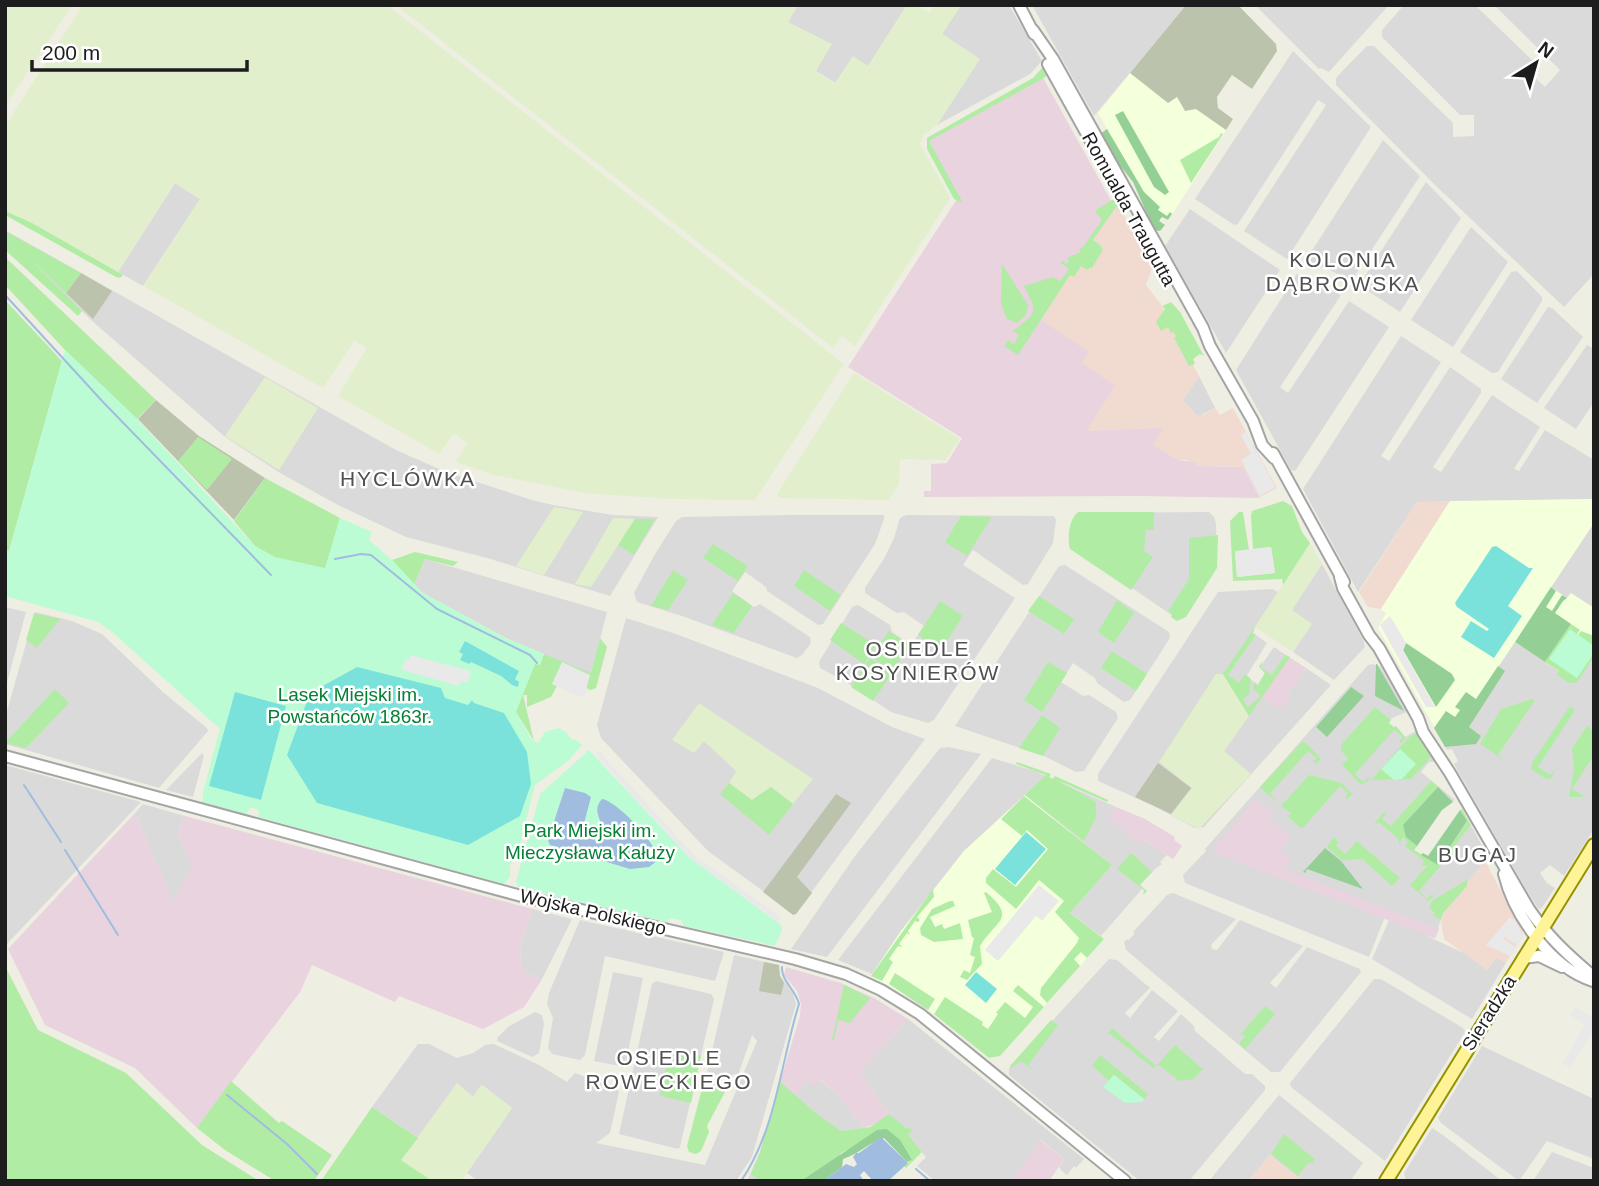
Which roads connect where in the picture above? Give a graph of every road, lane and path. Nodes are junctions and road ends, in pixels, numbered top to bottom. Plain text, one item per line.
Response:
1 (1019, 5) edge
2 (1032, 30) junction
3 (1210, 346) junction
4 (5, 756) edge
5 (1594, 845) edge
6 (1539, 932) junction
7 (1523, 958) junction
8 (1574, 972) junction
9 (1594, 979) edge
10 (1125, 1181) edge
11 (1385, 1181) edge

1 - 2 street
2 - 3 street, Romualda Traugutta
2 - 3 street, Romualda Traugutta
3 - 6 street, Romualda Traugutta
4 - 10 street, Wojska Polskiego
5 - 6 main road, Sieradzka
6 - 7 main road, Sieradzka
6 - 8 street
6 - 9 street
7 - 8 street
7 - 11 main road, Sieradzka
8 - 9 street

